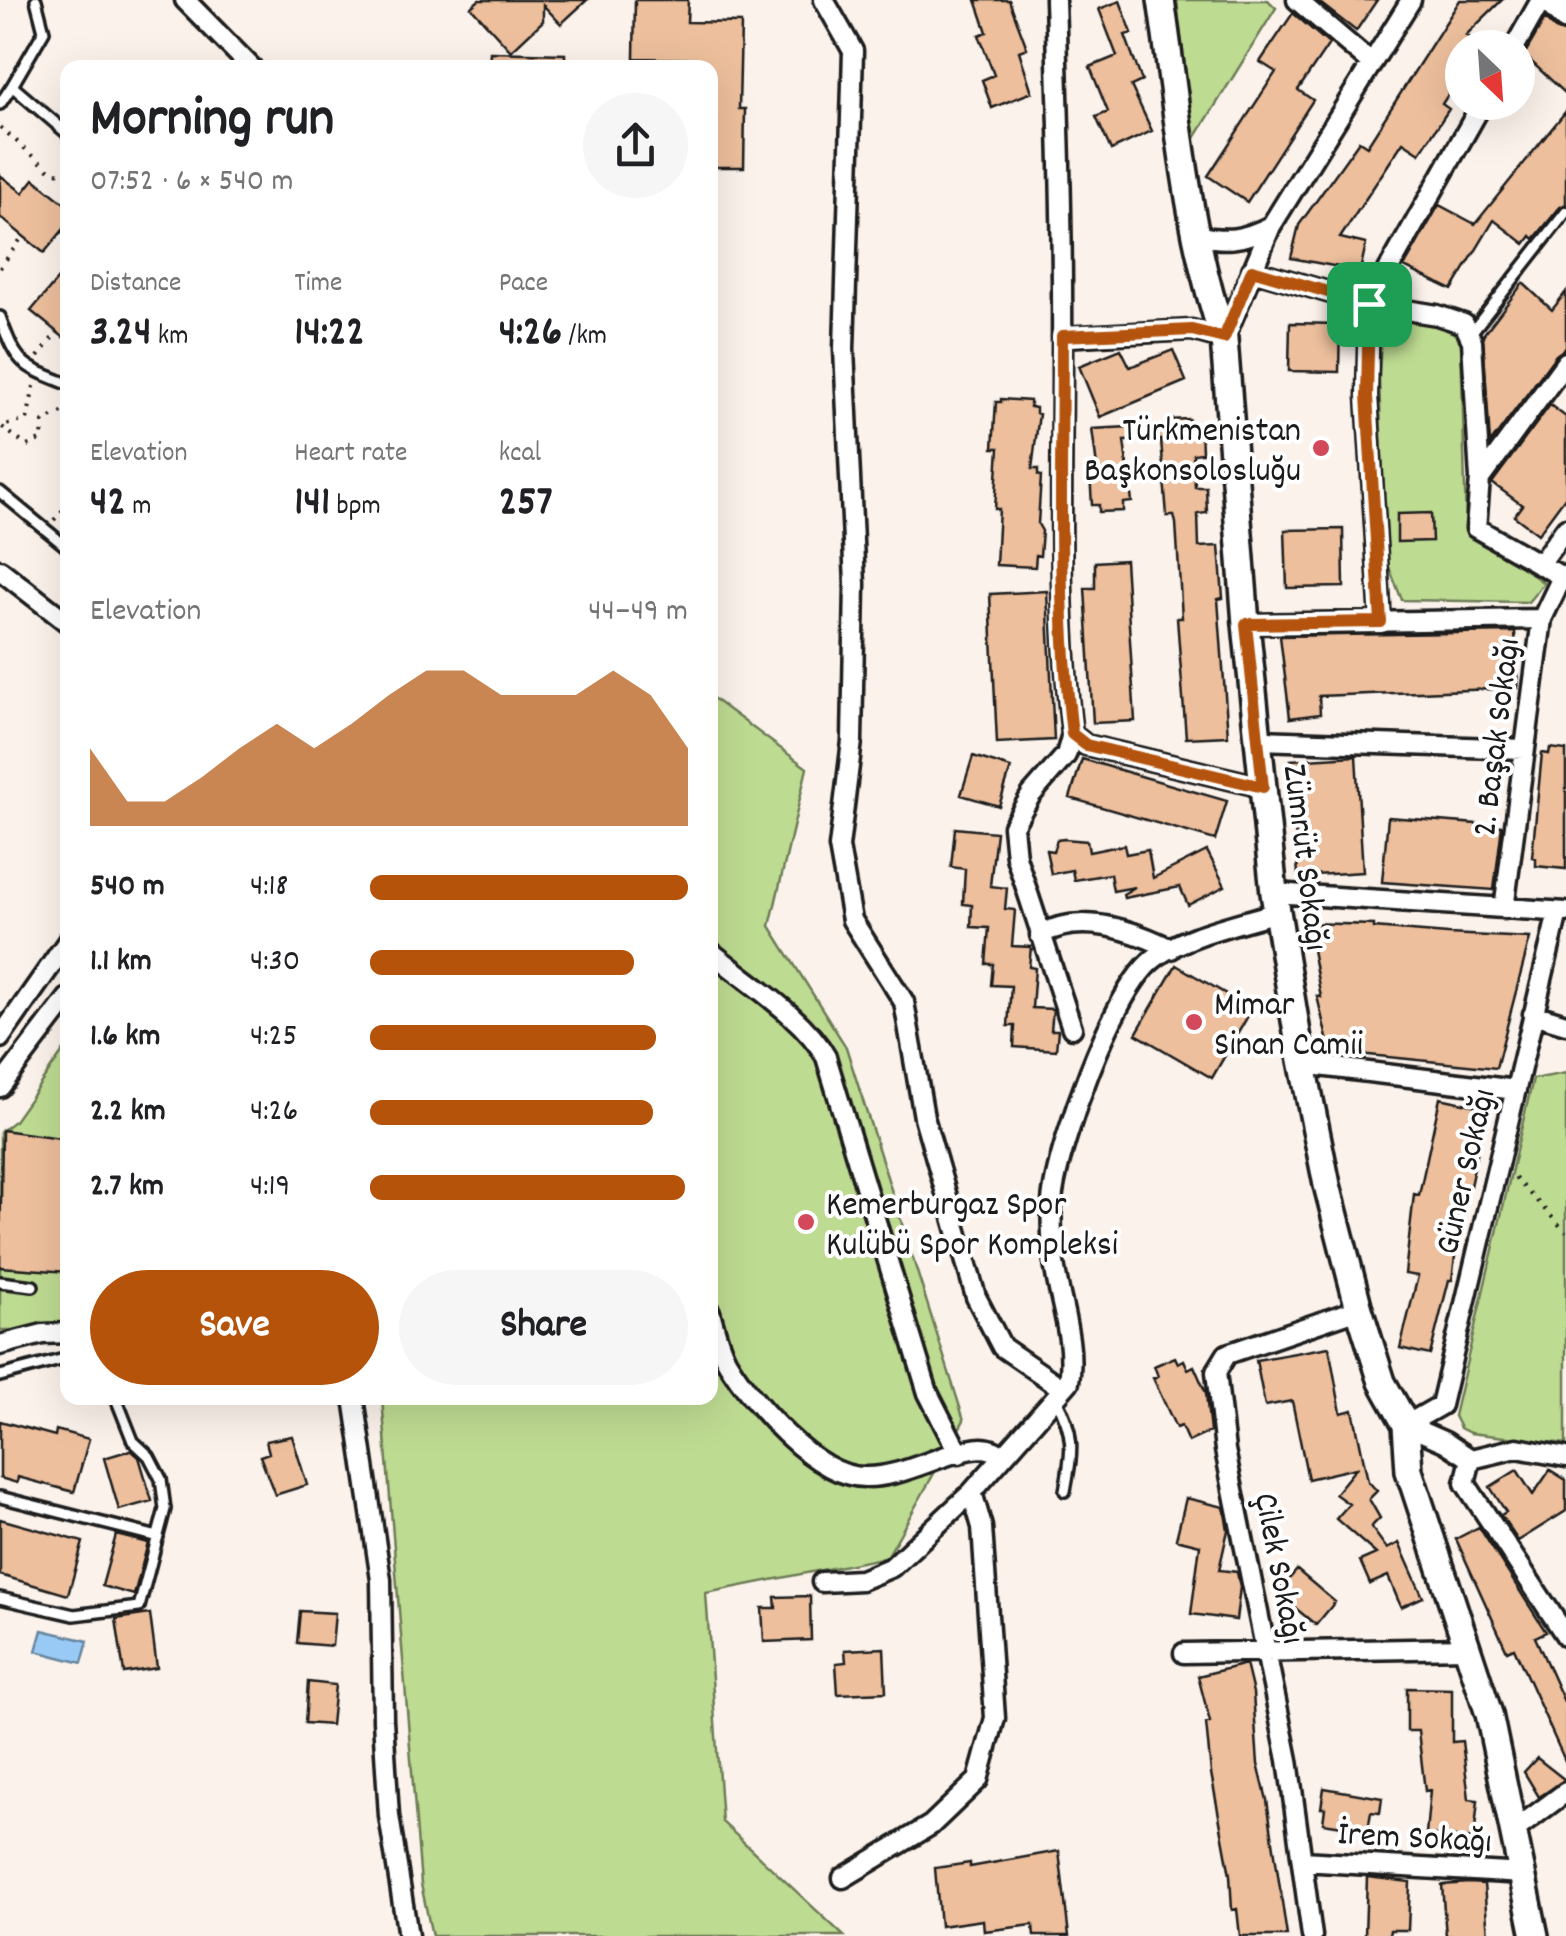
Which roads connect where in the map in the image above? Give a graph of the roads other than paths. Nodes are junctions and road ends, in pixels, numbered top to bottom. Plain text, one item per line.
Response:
1 (36, 0) edge
2 (185, 0) edge
3 (824, 0) edge
4 (1055, 0) edge
5 (1161, 0) edge
6 (1297, 0) edge
7 (1411, 0) edge
8 (1541, 0) edge
9 (1549, 0) edge
10 (1566, 17) edge
11 (1524, 30) edge
12 (244, 60) edge
13 (1371, 62) junction
14 (12, 86) junction
15 (0, 104) edge
16 (1473, 120) edge
17 (60, 127) edge
18 (1566, 212) edge
19 (1271, 226) junction
20 (1196, 234) junction
21 (1252, 270) junction
22 (1369, 304) junction
23 (0, 318) edge
24 (1471, 334) junction
25 (1062, 336) junction
26 (1224, 338) junction
27 (1566, 362) edge
28 (60, 381) edge
29 (1480, 479) junction
30 (0, 492) edge
31 (1566, 528) edge
32 (60, 542) edge
33 (1540, 565) junction
34 (0, 570) edge
35 (1564, 578) edge
36 (60, 617) edge
37 (1542, 619) junction
38 (1381, 622) junction
39 (1246, 624) junction
40 (1072, 734) junction
41 (1258, 740) junction
42 (1526, 749) junction
43 (1263, 787) junction
44 (1275, 902) junction
45 (1504, 908) junction
46 (1562, 912) edge
47 (1040, 935) junction
48 (1171, 949) junction
49 (60, 952) edge
50 (718, 956) edge
51 (60, 1013) edge
52 (1532, 1014) junction
53 (1566, 1024) edge
54 (1072, 1028) dead end
55 (0, 1038) edge
56 (1303, 1064) junction
57 (0, 1088) edge
58 (1516, 1090) junction
59 (0, 1282) edge
60 (33, 1286) dead end
61 (1359, 1309) junction
62 (60, 1333) edge
63 (718, 1337) edge
64 (0, 1345) edge
65 (60, 1360) edge
66 (0, 1376) edge
67 (1060, 1394) junction
68 (1441, 1404) junction
69 (119, 1405) edge
70 (355, 1405) edge
71 (1406, 1425) junction
72 (1444, 1442) junction
73 (959, 1454) junction
74 (1003, 1456) junction
75 (1566, 1458) edge
76 (1472, 1459) junction
77 (972, 1492) junction
78 (1065, 1492) dead end
79 (0, 1497) edge
80 (158, 1537) junction
81 (822, 1582) dead end
82 (0, 1598) edge
83 (1566, 1636) edge
84 (1467, 1648) junction
85 (1266, 1650) junction
86 (1184, 1653) dead end
87 (1566, 1792) edge
88 (1515, 1830) junction
89 (1302, 1861) junction
90 (1524, 1874) junction
91 (843, 1878) dead end
92 (408, 1936) edge
93 (1312, 1936) edge
94 (1535, 1936) edge

1 - 14 lane
2 - 12 street
3 - 67 street
4 - 25 street
5 - 20 street, Zümrüt Sokağı
6 - 13 street
7 - 13 street
8 - 11 street
9 - 10 street
13 - 19 street
14 - 15 lane
14 - 17 lane
16 - 22 street
18 - 24 lane
19 - 20 street
19 - 21 street
20 - 26 street, Zümrüt Sokağı
21 - 22 street
21 - 26 street
22 - 24 street
22 - 38 street
23 - 28 lane
24 - 29 street
25 - 26 street
25 - 40 street
26 - 39 street, Zümrüt Sokağı
27 - 29 street
29 - 33 street
30 - 32 lane
31 - 33 street
33 - 35 street
34 - 36 street
35 - 37 street, 2. Başak Sokağı
37 - 38 street
37 - 42 street, 2. Başak Sokağı
38 - 39 street
39 - 41 street, Zümrüt Sokağı
40 - 43 street
40 - 47 street
41 - 42 street
41 - 43 street, Zümrüt Sokağı
42 - 45 street, 2. Başak Sokağı
43 - 44 street, Zümrüt Sokağı
44 - 45 street
44 - 48 street
44 - 56 street, Zümrüt Sokağı
45 - 46 street
46 - 52 street, Güner Sokağı
47 - 48 street
47 - 54 street
48 - 67 street
49 - 55 street
50 - 73 street
51 - 57 street
52 - 53 street
52 - 58 street, Güner Sokağı
56 - 58 street
56 - 61 street, Zümrüt Sokağı
58 - 68 street, Güner Sokağı
59 - 60 lane
61 - 71 street, Zümrüt Sokağı
61 - 85 street, Çilek Sokağı
62 - 64 street
63 - 73 street
65 - 66 lane
67 - 74 street
67 - 78 lane
68 - 71 street
68 - 72 street, Güner Sokağı
69 - 80 lane
70 - 92 street
71 - 72 street
71 - 84 street, Zümrüt Sokağı
72 - 76 street
73 - 74 street
74 - 77 street
75 - 76 street
76 - 83 street
77 - 81 street
77 - 91 street
79 - 80 lane
80 - 82 lane
84 - 85 street
84 - 88 street, Zümrüt Sokağı
85 - 86 street
85 - 89 street, Çilek Sokağı
87 - 88 street
88 - 90 street, Zümrüt Sokağı
89 - 90 street, İrem Sokağı
89 - 93 street, Çilek Sokağı
90 - 94 street, Zümrüt Sokağı

